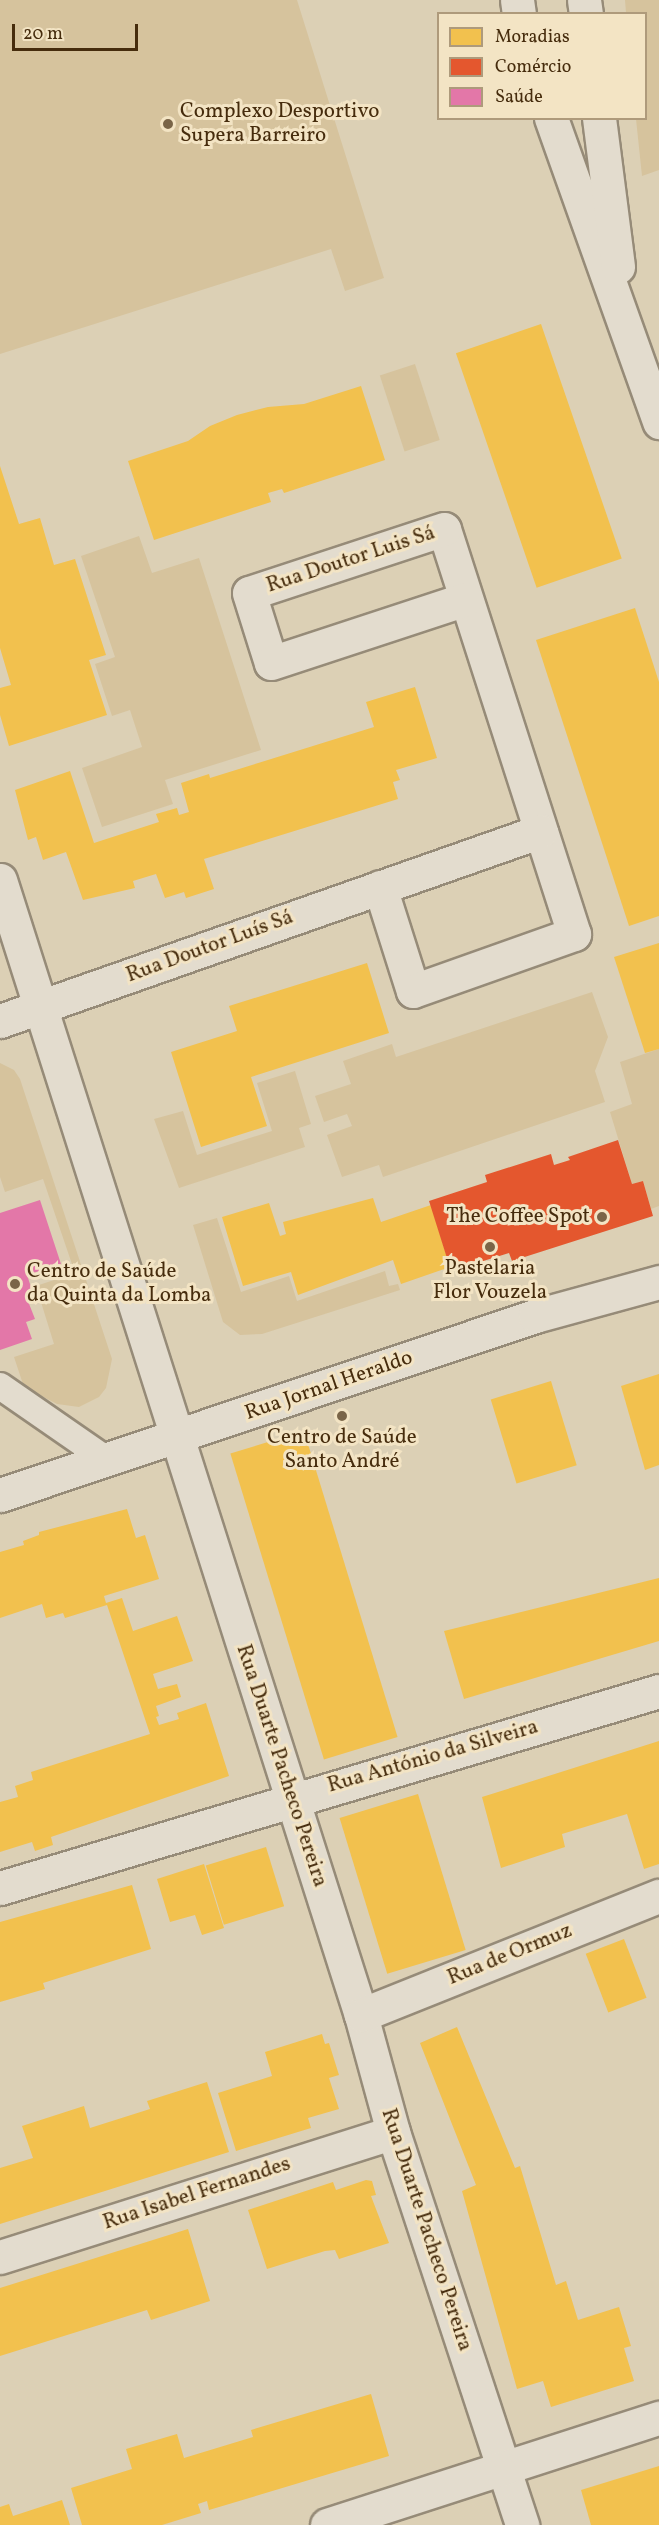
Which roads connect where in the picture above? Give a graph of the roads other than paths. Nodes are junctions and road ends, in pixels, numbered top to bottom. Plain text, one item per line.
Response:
1 (552, 120) edge
2 (599, 120) edge
3 (626, 328) junction
4 (659, 422) edge
5 (466, 599) junction
6 (541, 831) junction
7 (0, 880) edge
8 (380, 887) junction
9 (41, 1007) junction
10 (0, 1021) edge
11 (659, 1282) edge
12 (0, 1386) edge
13 (175, 1438) junction
14 (107, 1460) junction
15 (0, 1495) edge
16 (659, 1690) edge
17 (291, 1798) junction
18 (0, 1888) edge
19 (659, 1896) edge
20 (361, 2015) junction
21 (393, 2132) junction
22 (0, 2257) edge
23 (659, 2418) edge
24 (504, 2468) junction
25 (327, 2525) edge
26 (522, 2525) edge

1 - 3 street
2 - 3 street
3 - 4 street
5 - 5 street, Rua Doutor Luis Sá
5 - 6 street, Rua Doutor Luis Sá
6 - 8 street, Rua Doutor Luís Sá
6 - 8 street
7 - 9 street, Rua Duarte Pacheco Pereira
8 - 9 street, Rua Doutor Luís Sá
9 - 10 street, Rua Doutor Luís Sá
9 - 13 street, Rua Duarte Pacheco Pereira
11 - 13 street, Rua Jornal Heraldo
12 - 14 lane
13 - 14 street, Rua Jornal Heraldo
13 - 17 street, Rua Duarte Pacheco Pereira
14 - 15 street, Rua Jornal Heraldo
16 - 17 street, Rua António da Silveira
17 - 18 street, Rua António da Silveira
17 - 20 street, Rua Duarte Pacheco Pereira
19 - 20 street, Rua de Ormuz
20 - 21 street, Rua Duarte Pacheco Pereira
21 - 22 street, Rua Isabel Fernandes
21 - 24 street, Rua Duarte Pacheco Pereira
23 - 24 street
24 - 25 street
24 - 26 street, Rua Duarte Pacheco Pereira

